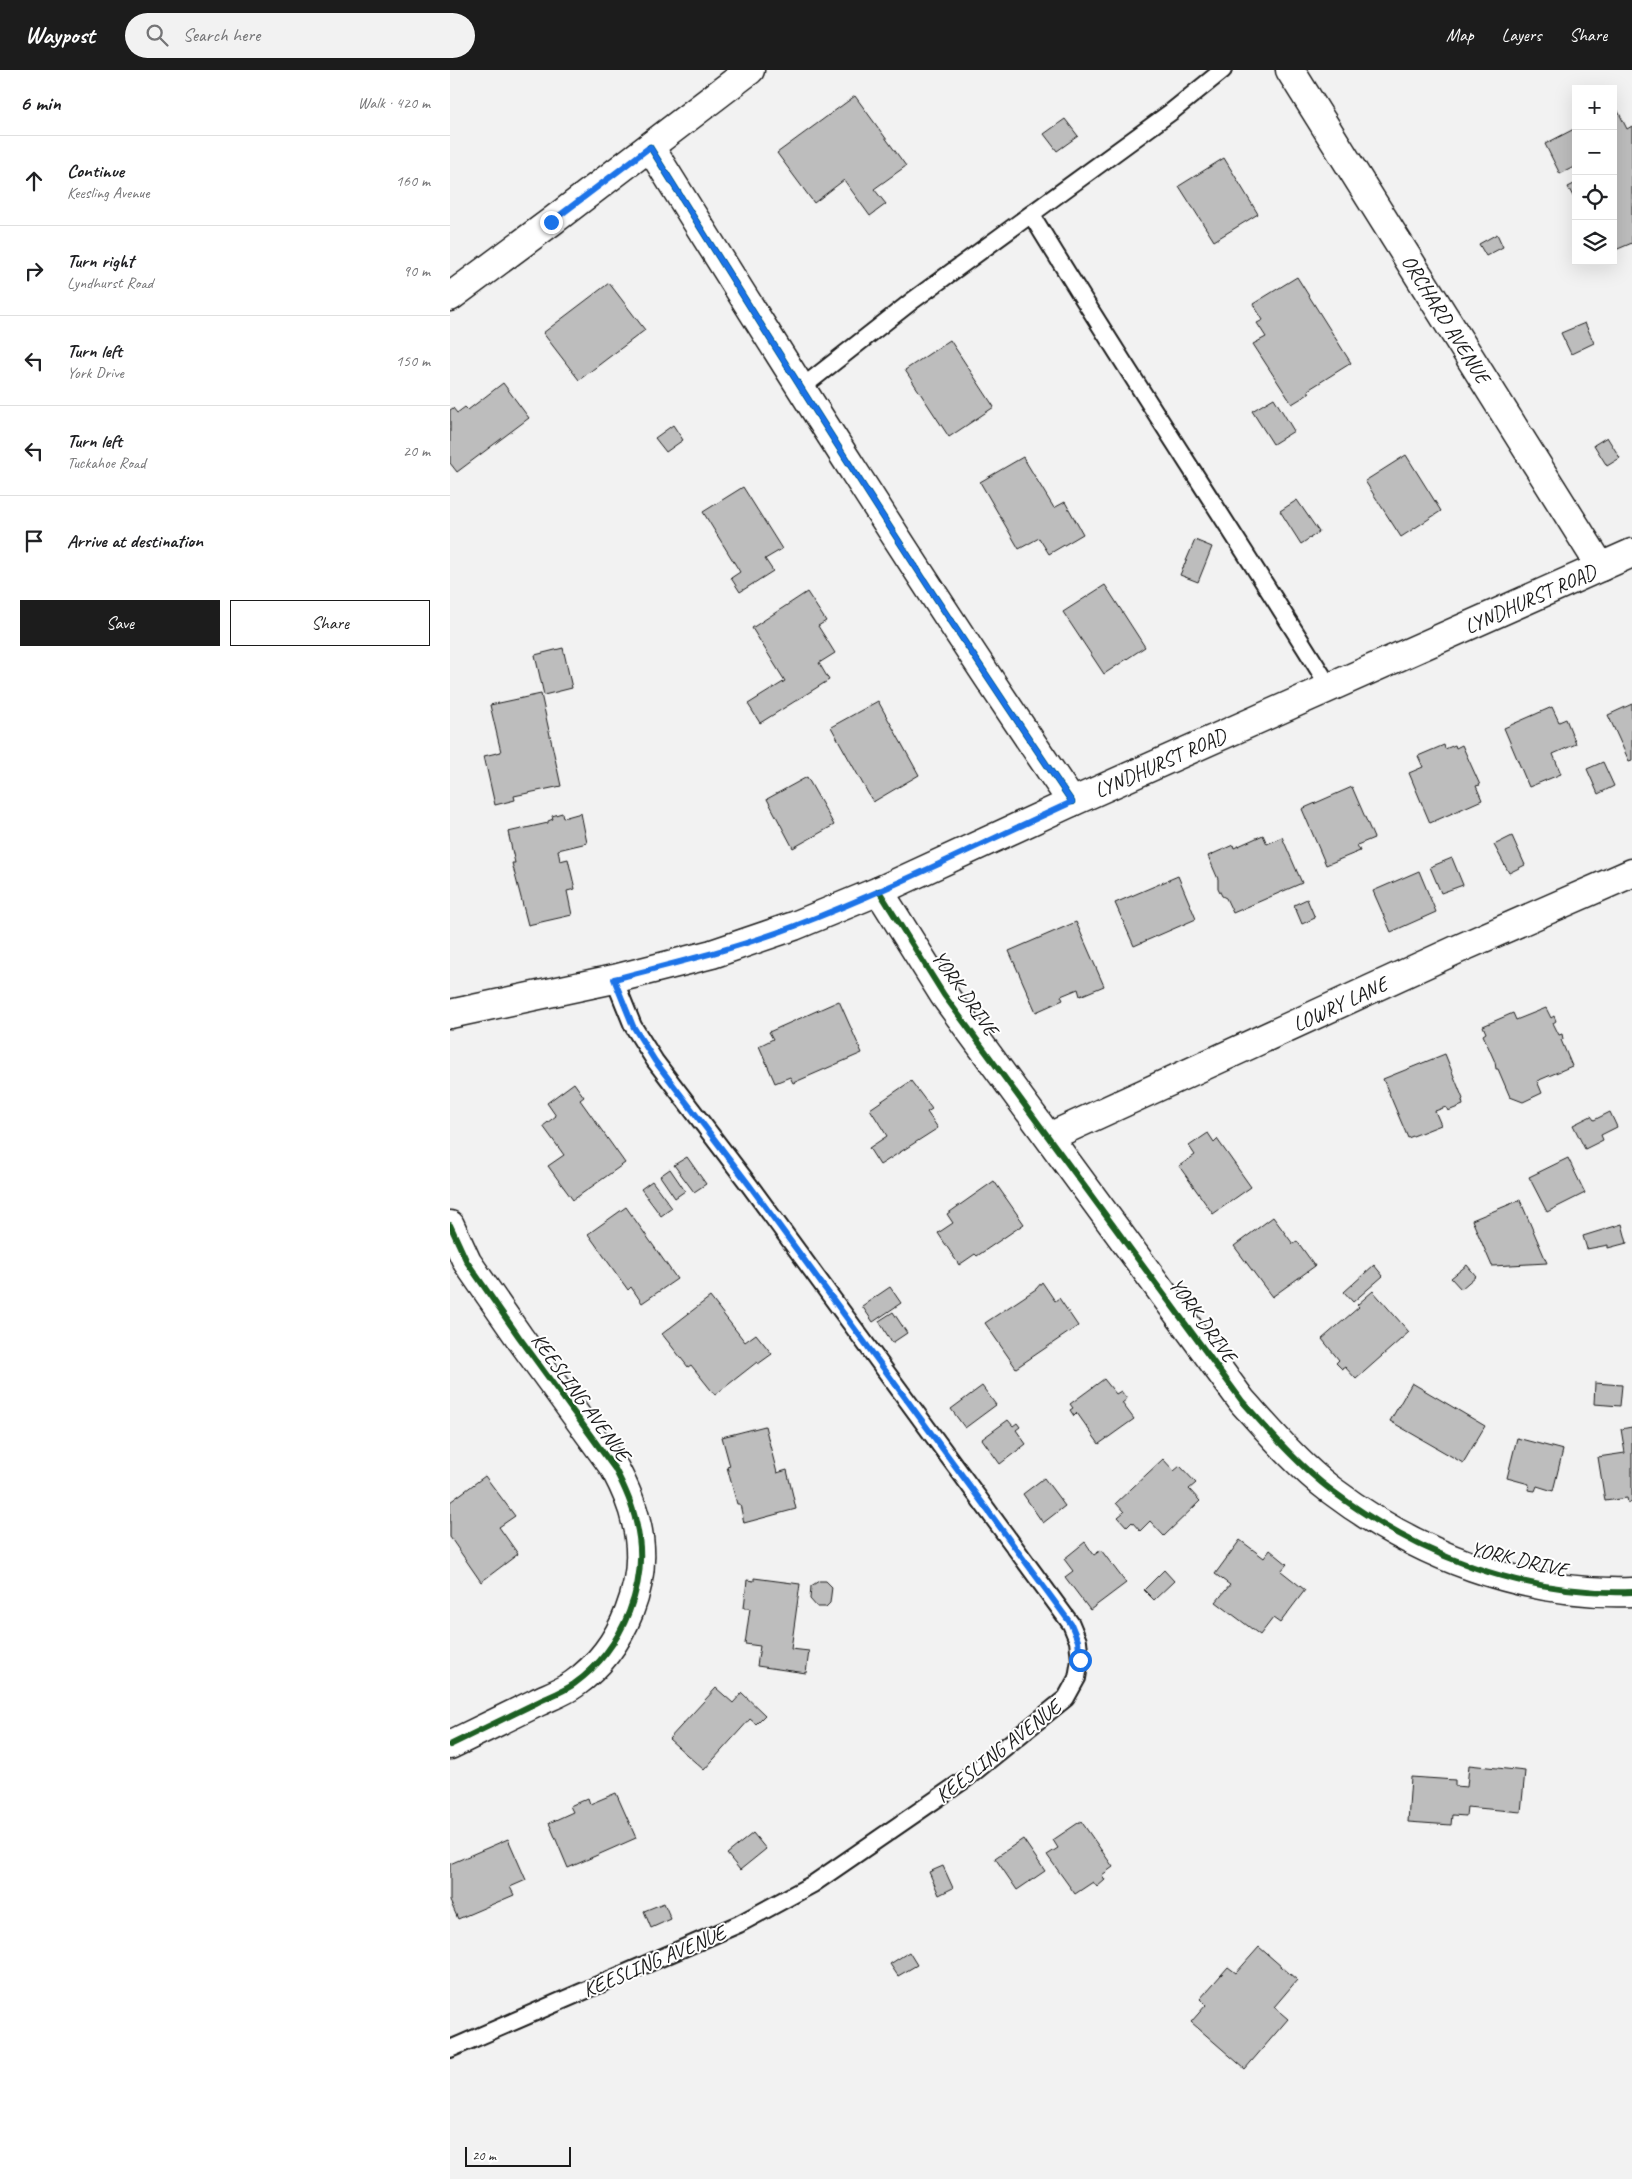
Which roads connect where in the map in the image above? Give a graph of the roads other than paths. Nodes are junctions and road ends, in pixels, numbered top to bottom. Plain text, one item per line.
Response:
1 (750, 70) edge
2 (1223, 70) edge
3 (1290, 70) edge
4 (650, 147) junction
5 (1031, 214) junction
6 (450, 297) edge
7 (800, 389) junction
8 (1632, 553) edge
9 (1601, 567) junction
10 (1330, 688) junction
11 (1072, 802) junction
12 (1632, 873) edge
13 (879, 891) junction
14 (614, 979) junction
15 (450, 1014) edge
16 (1049, 1138) junction
17 (450, 1225) edge
18 (1632, 1592) edge
19 (450, 1744) edge
20 (450, 2049) edge

1 - 4 street
2 - 5 lane
3 - 9 street, ORCHARD AVENUE
4 - 6 street
4 - 7 street
5 - 7 lane
5 - 10 lane
7 - 11 street
8 - 9 street, LYNDHURST ROAD
9 - 10 street, LYNDHURST ROAD
10 - 11 street, LYNDHURST ROAD
11 - 13 street, LYNDHURST ROAD
12 - 16 street, LOWRY LANE
13 - 14 street, LYNDHURST ROAD
13 - 16 street, YORK DRIVE
14 - 15 street, LYNDHURST ROAD
14 - 20 lane, KEESLING AVENUE
16 - 18 street, YORK DRIVE
17 - 19 street, KEESLING AVENUE

